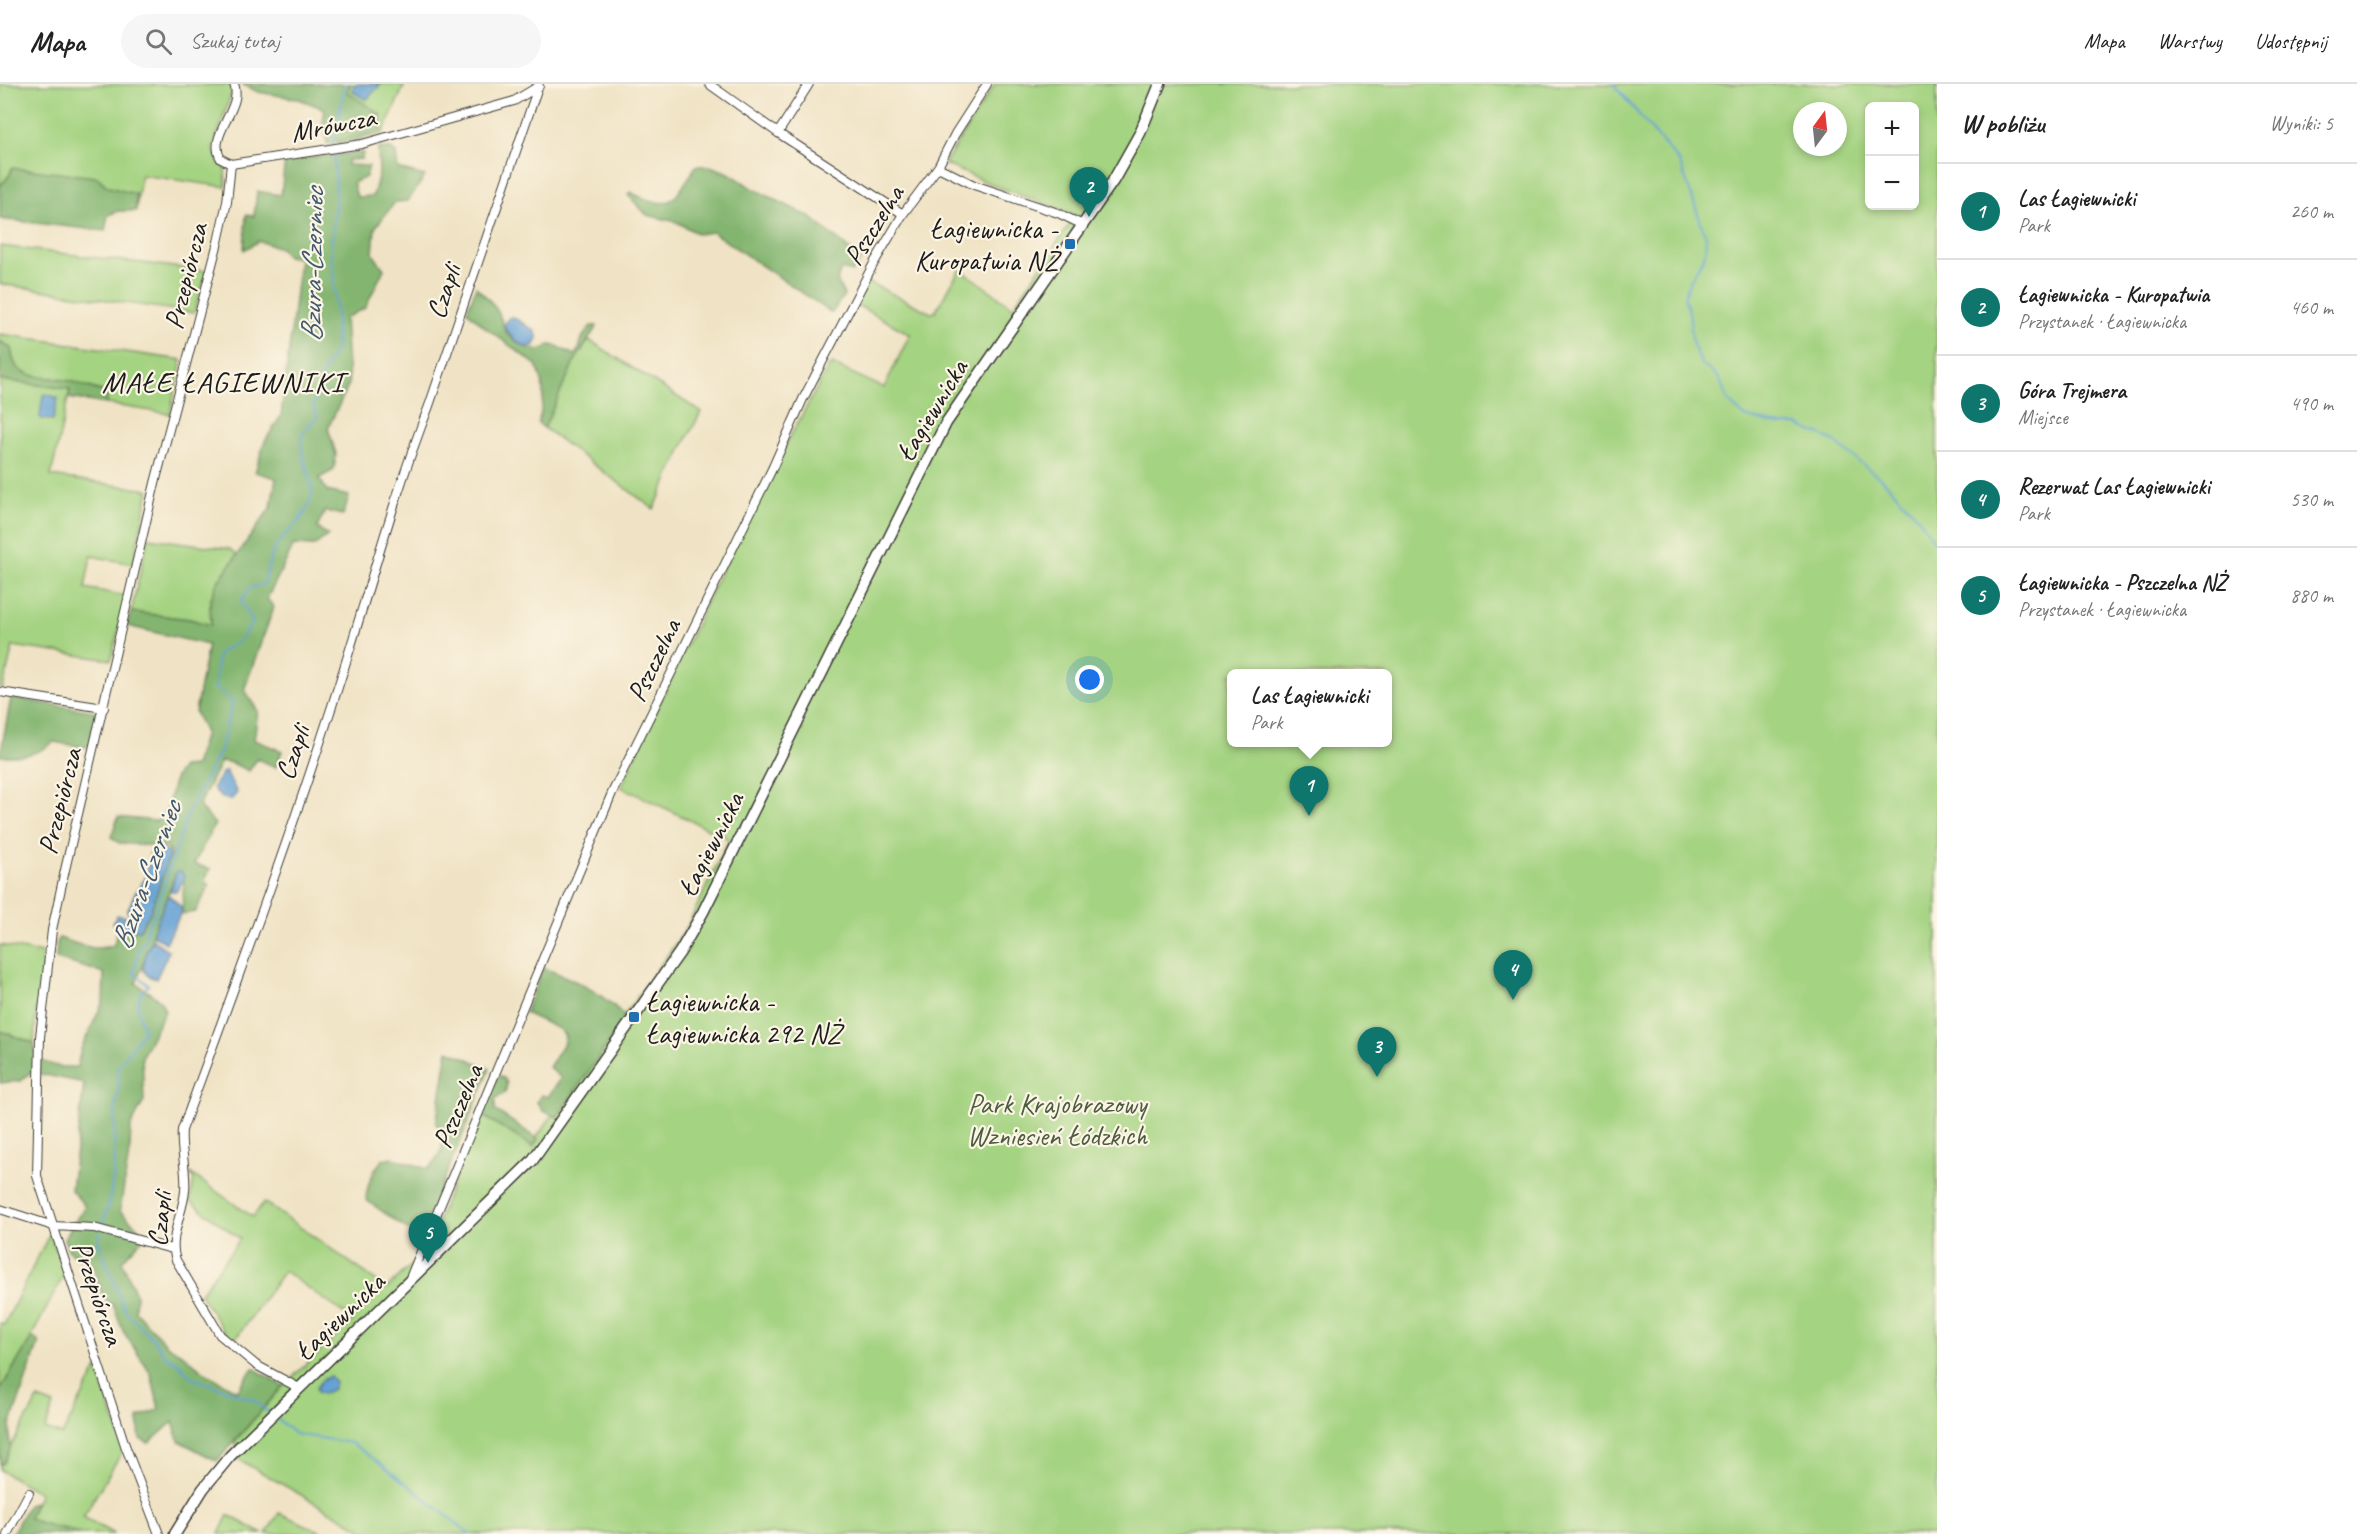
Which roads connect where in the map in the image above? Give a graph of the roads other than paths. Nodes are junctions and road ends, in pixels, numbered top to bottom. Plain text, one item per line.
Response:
1 (234, 84) edge
2 (709, 84) edge
3 (809, 84) edge
4 (987, 84) edge
5 (1160, 84) edge
6 (540, 86) edge
7 (514, 101) junction
8 (528, 112) junction
9 (778, 134) junction
10 (231, 164) junction
11 (938, 167) junction
12 (903, 214) junction
13 (1083, 225) junction
14 (0, 692) edge
15 (104, 708) junction
16 (0, 1209) edge
17 (53, 1226) junction
18 (172, 1249) junction
19 (409, 1281) junction
20 (299, 1388) junction
21 (29, 1493) dead end
22 (7, 1534) edge
23 (159, 1534) edge
24 (175, 1534) edge

1 - 10 street
2 - 9 street
3 - 9 street
4 - 11 street, Pszczelna
5 - 13 street, Łagiewnicka
6 - 7 street, Mrówcza
6 - 8 street, Czapli
7 - 8 street
7 - 10 street, Mrówcza
8 - 18 street, Czapli
9 - 12 street
10 - 15 street, Przepiórcza
11 - 12 street, Pszczelna
11 - 13 street
12 - 19 street, Pszczelna
13 - 19 street, Łagiewnicka
14 - 15 street
15 - 17 street, Przepiórcza
16 - 17 street
17 - 18 street
17 - 23 street, Przepiórcza
18 - 20 street, Czapli
19 - 20 street, Łagiewnicka
20 - 24 street, Łagiewnicka
21 - 22 street

